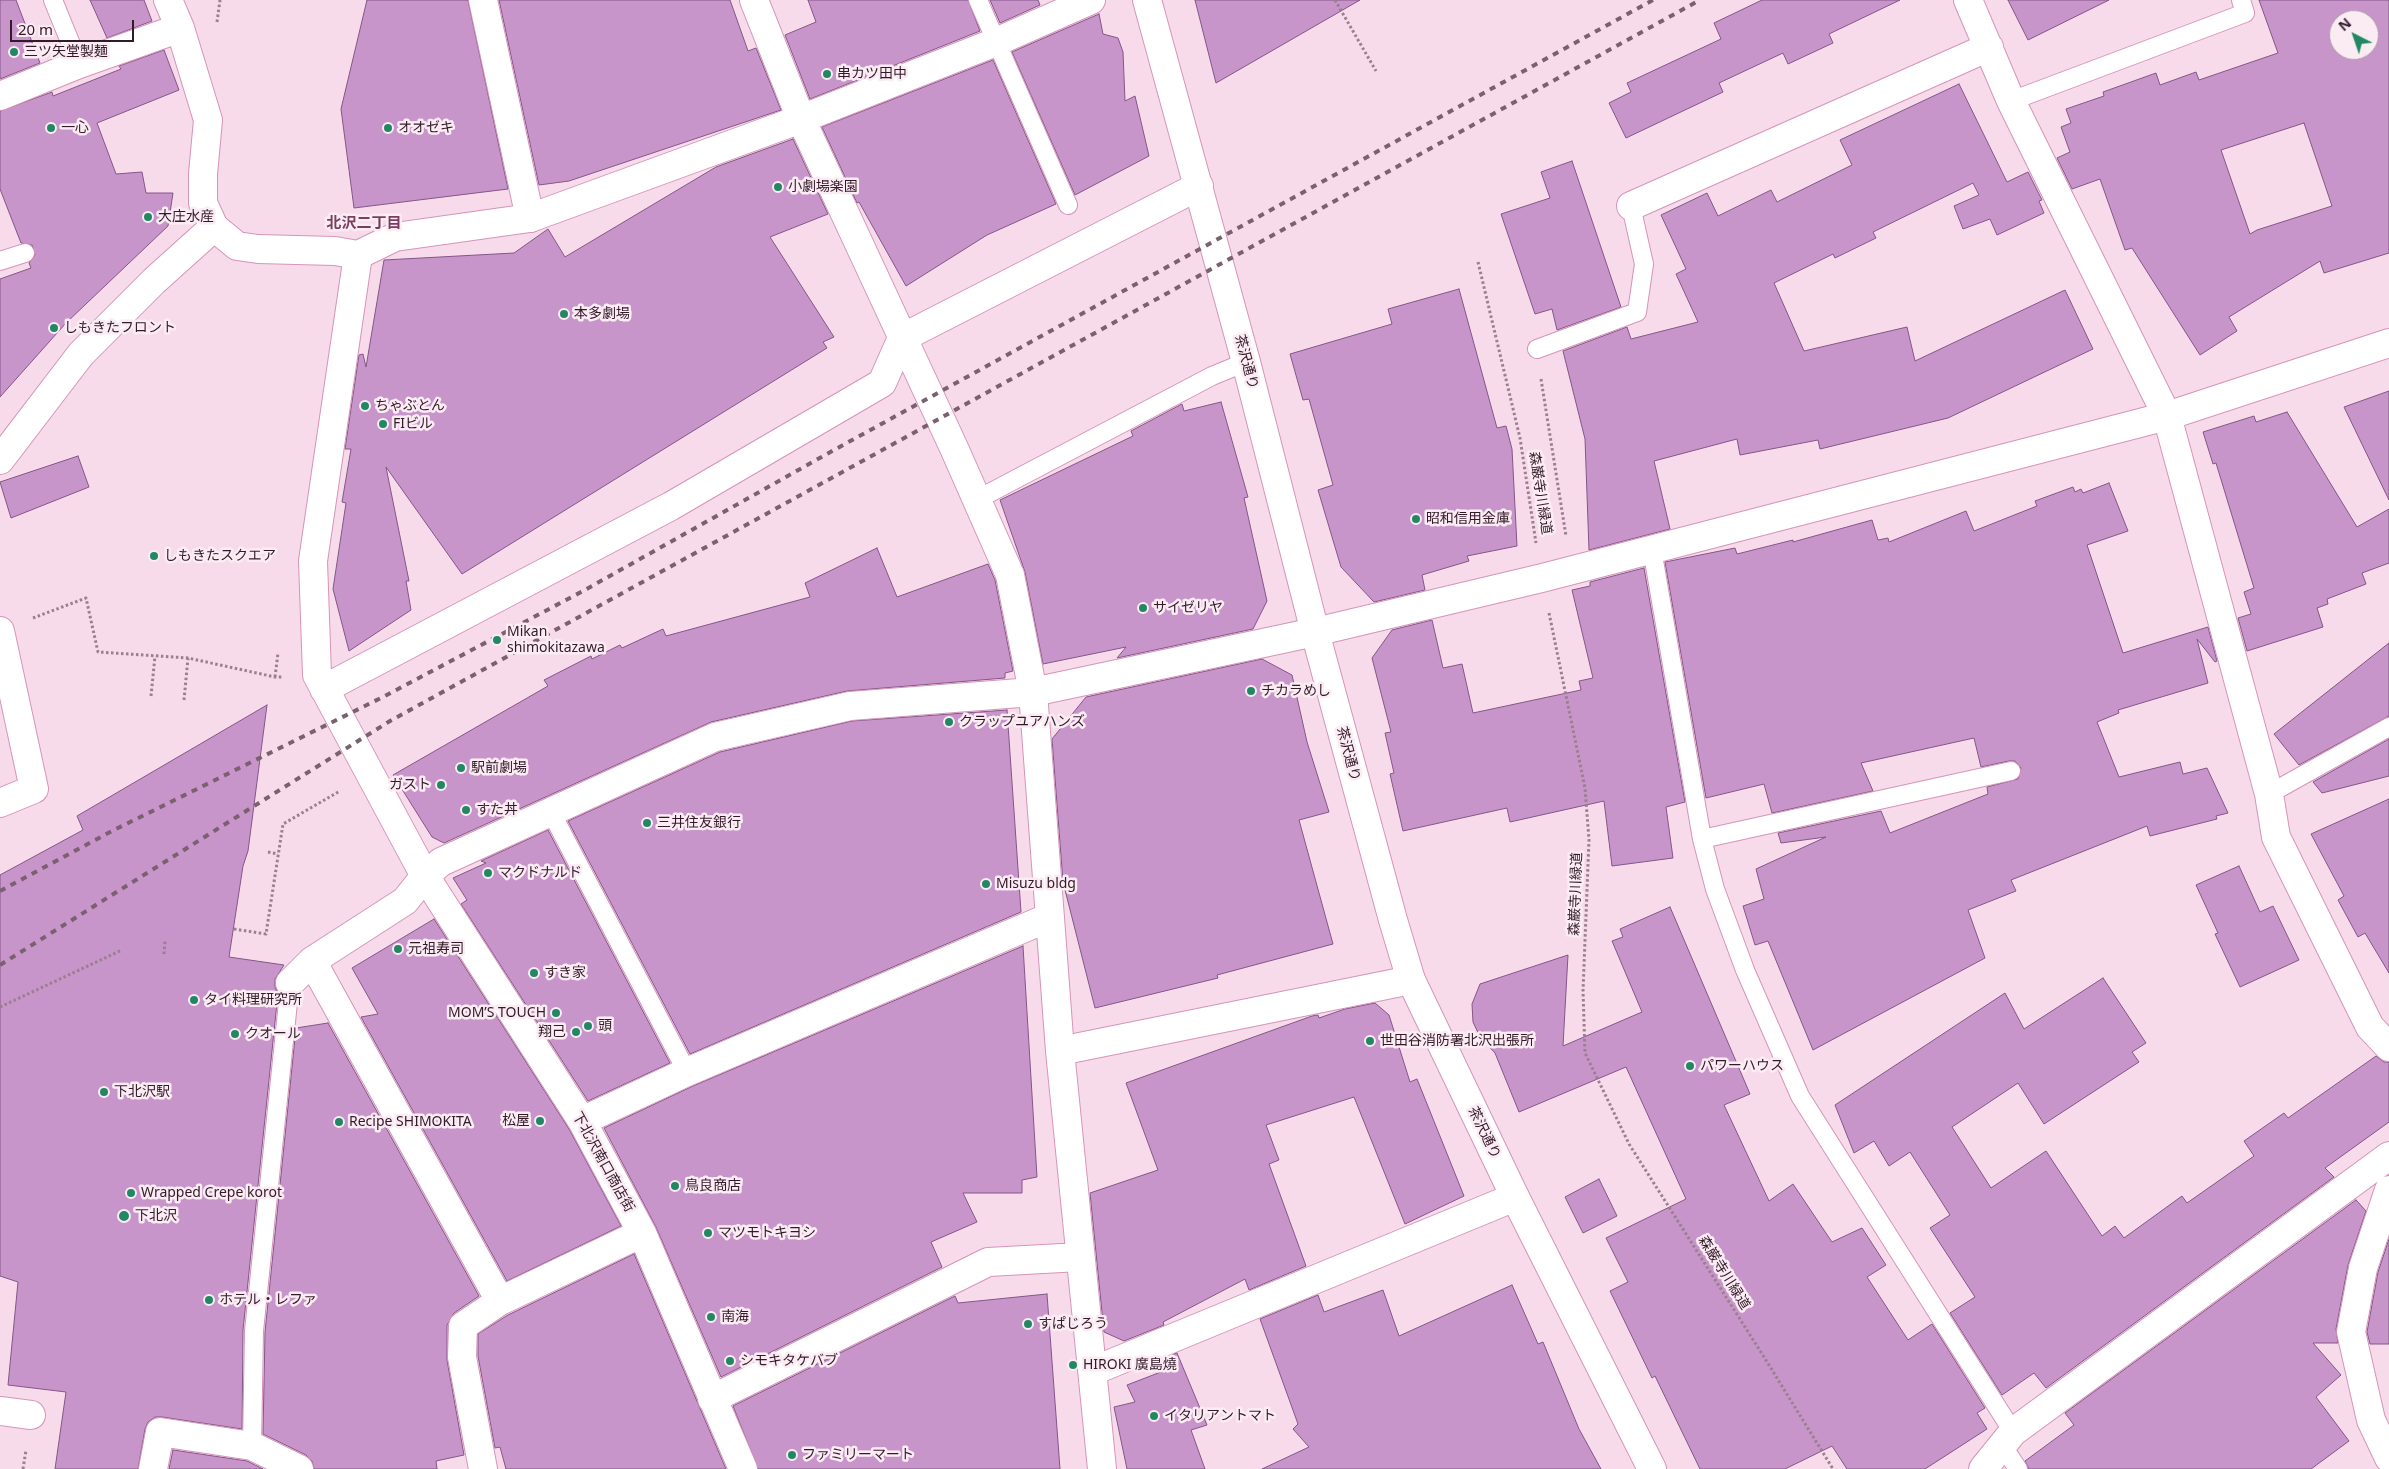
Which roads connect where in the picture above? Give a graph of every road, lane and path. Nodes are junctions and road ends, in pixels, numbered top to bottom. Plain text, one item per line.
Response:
1 (53, 0) edge
2 (168, 0) edge
3 (483, 0) edge
4 (754, 0) edge
5 (978, 0) edge
6 (1090, 0) edge
7 (1147, 0) edge
8 (1336, 0) edge
9 (1968, 0) edge
10 (2241, 0) edge
11 (180, 28) junction
12 (996, 42) junction
13 (1989, 47) junction
14 (79, 64) junction
15 (1376, 71) dead end
16 (0, 96) edge
17 (2011, 101) junction
18 (801, 119) junction
19 (1199, 186) junction
20 (1068, 205) dead end
21 (1631, 206) joint
22 (530, 218) junction
23 (214, 227) junction
24 (25, 253) dead end
25 (358, 254) junction
26 (0, 261) edge
27 (1478, 262) dead end
28 (902, 338) junction
29 (2389, 343) edge
30 (1536, 349) joint
31 (1246, 362) junction
32 (2167, 416) junction
33 (0, 460) edge
34 (978, 500) junction
35 (1567, 543) dead end
36 (1652, 549) junction
37 (1542, 578) junction
38 (0, 631) edge
39 (1315, 632) junction
40 (155, 656) junction
41 (188, 658) junction
42 (275, 677) dead end
43 (324, 689) junction
44 (1033, 692) junction
45 (150, 696) dead end
46 (184, 700) dead end
47 (2389, 728) edge
48 (2011, 771) dead end
49 (370, 774) junction
50 (2269, 794) junction
51 (0, 803) edge
52 (552, 812) junction
53 (1702, 839) junction
54 (268, 852) dead end
55 (278, 854) junction
56 (425, 876) junction
57 (1050, 917) junction
58 (234, 929) dead end
59 (165, 942) dead end
60 (122, 950) dead end
61 (164, 954) dead end
62 (312, 961) junction
63 (1411, 980) junction
64 (290, 983) joint
65 (0, 1007) edge
66 (2389, 1047) edge
67 (1060, 1051) junction
68 (687, 1072) junction
69 (582, 1121) junction
70 (2389, 1156) edge
71 (2389, 1190) edge
72 (1515, 1197) junction
73 (642, 1233) junction
74 (1080, 1257) junction
75 (500, 1301) junction
76 (1093, 1371) junction
77 (712, 1399) junction
78 (0, 1411) edge
79 (31, 1416) dead end
80 (2008, 1439) junction
81 (252, 1446) junction
82 (2389, 1458) edge
83 (153, 1469) edge
84 (298, 1469) edge
85 (483, 1469) edge
86 (743, 1469) edge
87 (1102, 1469) edge
88 (1652, 1469) edge
89 (1833, 1469) edge
90 (1983, 1469) edge
91 (2018, 1469) edge

1 - 14 lane
2 - 11 street
3 - 22 street
4 - 18 street
5 - 12 lane
6 - 12 street
7 - 19 street, 茶沢通り
8 - 15 path
9 - 13 street
10 - 17 lane
11 - 14 street
11 - 23 street
12 - 18 street
12 - 20 lane
13 - 17 street
13 - 21 street
14 - 16 street
17 - 32 street
18 - 22 street
18 - 28 street
19 - 28 street
19 - 31 street, 茶沢通り
21 - 30 lane
22 - 25 street
23 - 25 street
23 - 33 street
24 - 26 lane
25 - 43 street, 下北沢南口商店街
27 - 37 path, 森巌寺川緑道
28 - 34 street
28 - 43 street
29 - 32 street
30 - 35 path
31 - 34 lane
31 - 39 street, 茶沢通り
32 - 36 street
32 - 50 street
34 - 44 street
36 - 37 street
36 - 53 lane
37 - 39 street
37 - 89 path, 森巌寺川緑道
38 - 40 path
38 - 51 street
39 - 44 street
39 - 63 street, 茶沢通り
40 - 41 path
40 - 45 path
41 - 42 path
41 - 46 path
43 - 49 street, 下北沢南口商店街
44 - 52 street
44 - 57 street
47 - 50 lane
48 - 53 lane
49 - 55 path
49 - 56 street, 下北沢南口商店街
50 - 66 street
52 - 56 street
52 - 68 lane
53 - 80 lane
54 - 55 path
55 - 58 path
56 - 62 street
56 - 69 street, 下北沢南口商店街
57 - 67 street
57 - 68 street
59 - 61 path
60 - 65 path
62 - 64 street
62 - 75 street
63 - 67 street
63 - 72 street, 茶沢通り
64 - 81 lane
67 - 74 street
68 - 69 street
69 - 73 street, 下北沢南口商店街
70 - 80 street
71 - 82 street
72 - 76 street
72 - 88 street, 茶沢通り
73 - 75 street
73 - 77 street, 下北沢南口商店街
74 - 76 street
74 - 77 street
75 - 85 street
76 - 87 street
77 - 86 street, 下北沢南口商店街
78 - 79 street
80 - 90 street
80 - 91 lane
81 - 83 street
81 - 84 street

